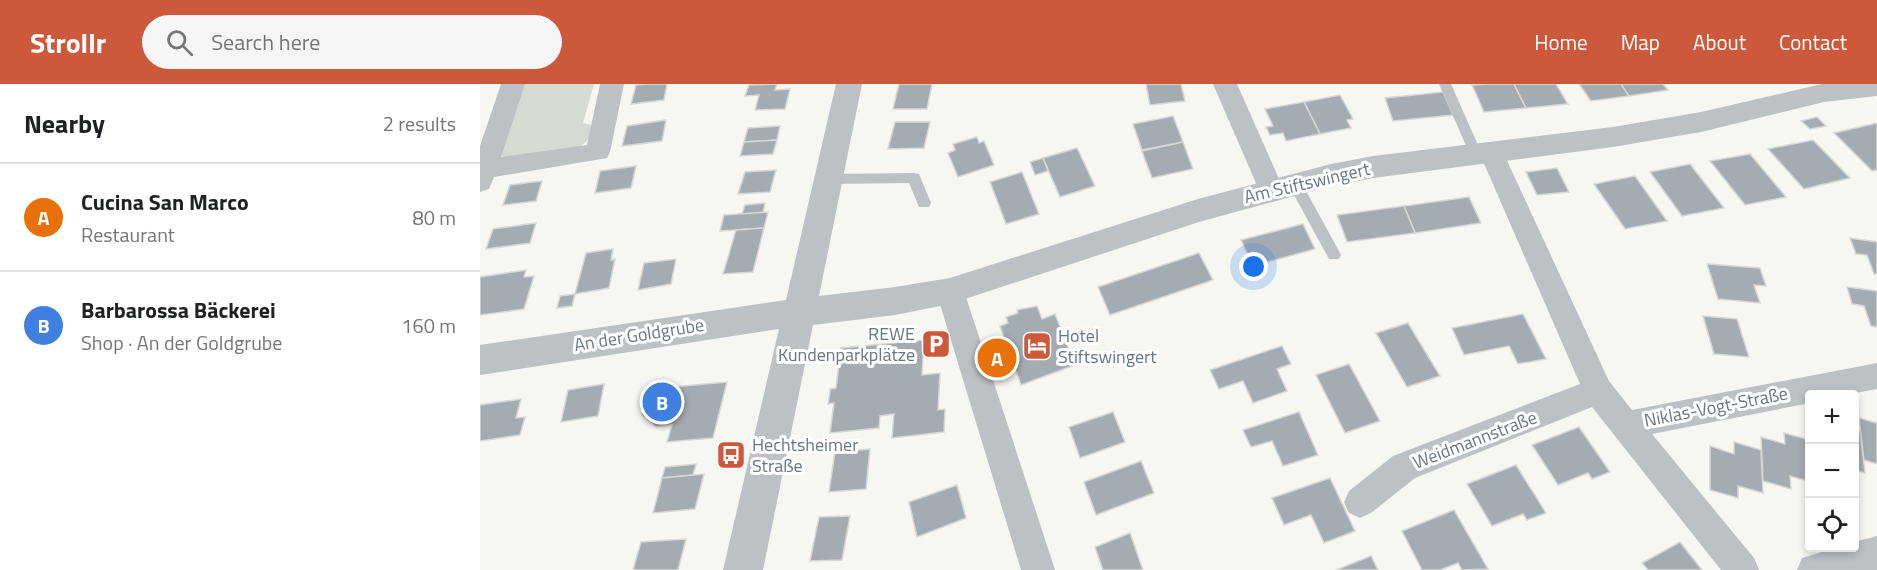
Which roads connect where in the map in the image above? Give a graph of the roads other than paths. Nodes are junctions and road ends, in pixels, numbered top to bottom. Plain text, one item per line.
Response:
1 (513, 84) edge
2 (612, 84) edge
3 (849, 84) edge
4 (1225, 84) edge
5 (1445, 84) edge
6 (1877, 87) edge
7 (1835, 89) edge
8 (1484, 153) junction
9 (482, 176) edge
10 (828, 179) junction
11 (1283, 187) junction
12 (924, 203) dead end
13 (1334, 255) dead end
14 (950, 291) junction
15 (798, 313) junction
16 (480, 360) edge
17 (1877, 376) edge
18 (1598, 391) junction
19 (1626, 425) junction
20 (1360, 502) dead end
21 (1877, 553) edge
22 (743, 570) edge
23 (1038, 570) edge
24 (1742, 570) edge
25 (1814, 570) edge

1 - 9 street
2 - 9 street
3 - 10 street
4 - 11 street
5 - 8 lane
6 - 7 street, Am Stiftswingert
7 - 8 street, Am Stiftswingert
8 - 11 street, Am Stiftswingert
8 - 18 street
10 - 12 lane
10 - 15 street
11 - 13 lane
11 - 14 street, Am Stiftswingert
14 - 15 street, Am Stiftswingert
14 - 23 street
15 - 16 street, An der Goldgrube
15 - 22 street
17 - 19 street, Niklas-Vogt-Straße
18 - 19 street
18 - 20 street, Weidmannstraße
19 - 24 street
21 - 25 street

